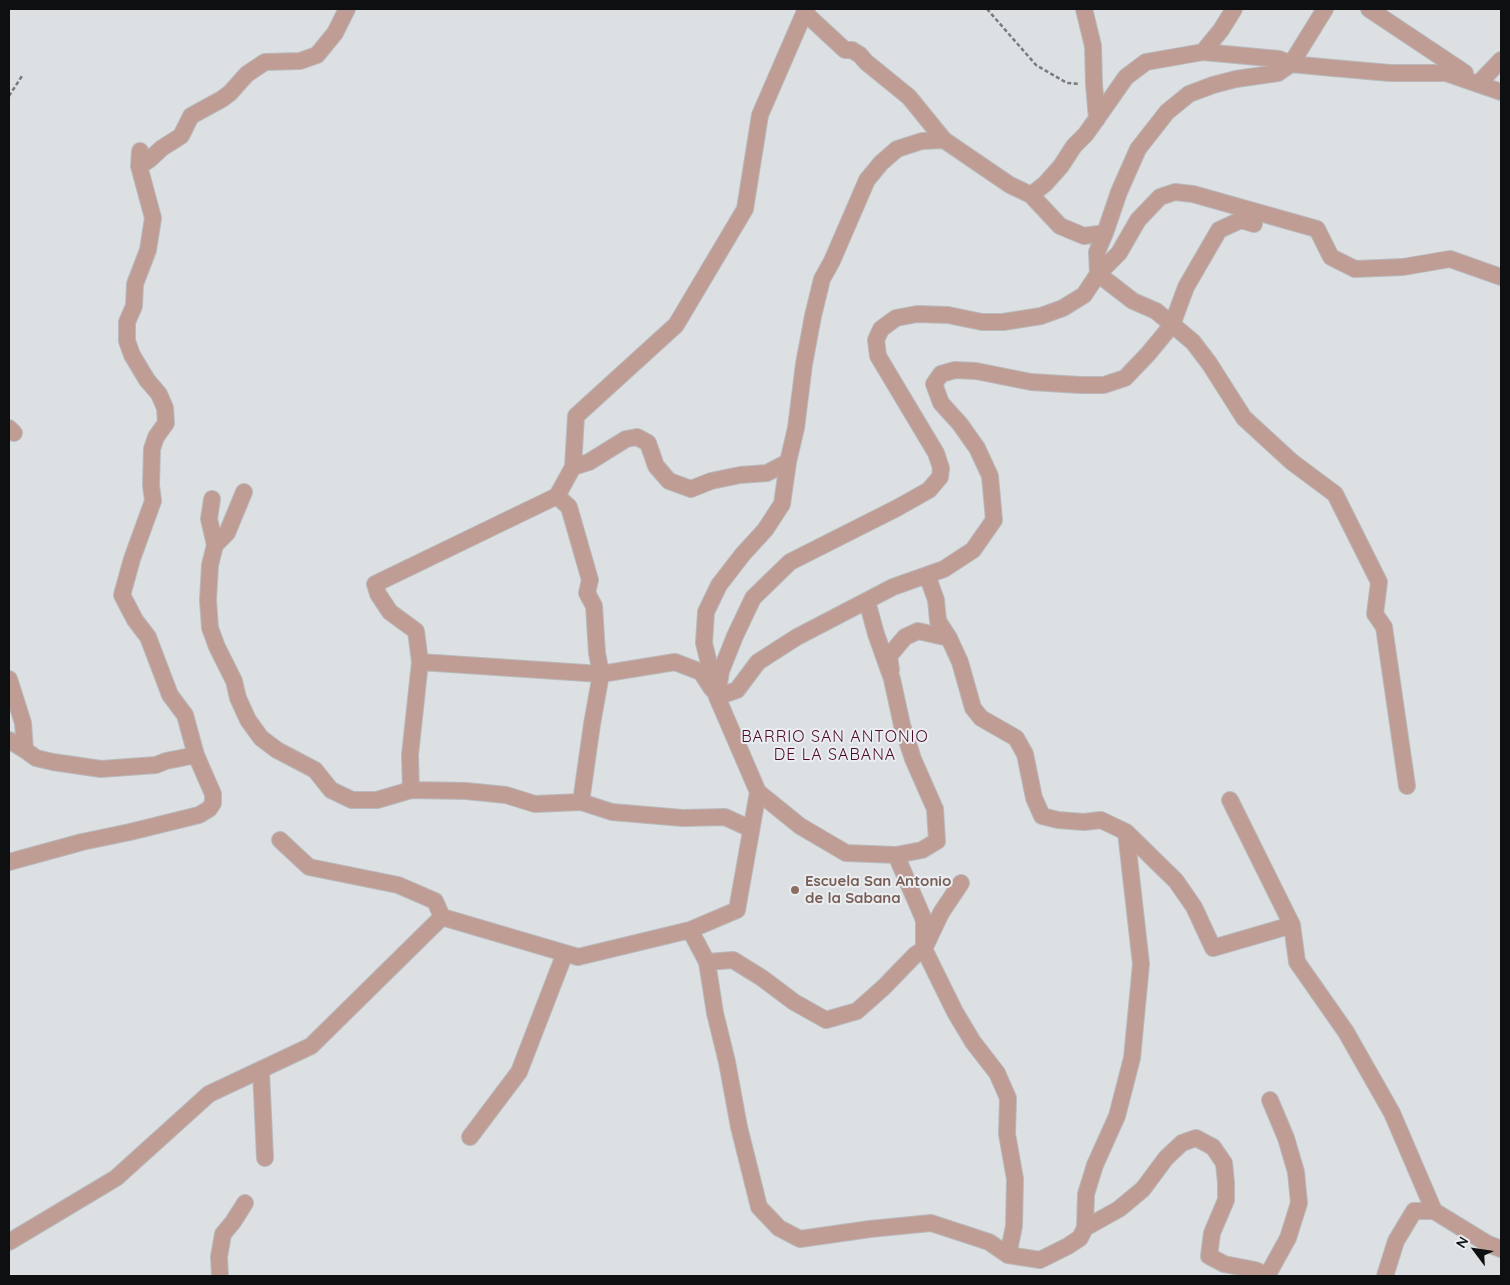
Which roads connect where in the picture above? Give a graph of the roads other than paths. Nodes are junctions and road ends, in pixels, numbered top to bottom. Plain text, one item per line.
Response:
1 (347, 9) edge
2 (1084, 9) edge
3 (1234, 9) edge
4 (1325, 9) edge
5 (1369, 9) edge
6 (806, 10) edge
7 (1203, 52) junction
8 (1501, 60) edge
9 (1291, 64) junction
10 (1479, 83) junction
11 (1501, 92) edge
12 (1097, 118) junction
13 (944, 140) junction
14 (1031, 195) junction
15 (1254, 224) dead end
16 (1105, 233) junction
17 (1098, 274) junction
18 (1501, 277) edge
19 (1172, 325) junction
20 (788, 462) junction
21 (573, 467) junction
22 (244, 492) dead end
23 (557, 496) junction
24 (212, 499) dead end
25 (215, 545) junction
26 (927, 575) junction
27 (867, 601) junction
28 (949, 638) junction
29 (420, 662) junction
30 (601, 674) junction
31 (9, 679) edge
32 (892, 679) junction
33 (717, 698) junction
34 (9, 740) edge
35 (25, 750) junction
36 (196, 755) junction
37 (1407, 786) dead end
38 (411, 790) junction
39 (758, 792) junction
40 (1230, 800) dead end
41 (581, 802) junction
42 (751, 829) junction
43 (1126, 832) junction
44 (280, 840) dead end
45 (896, 854) junction
46 (9, 862) edge
47 (960, 883) dead end
48 (442, 917) junction
49 (1292, 925) junction
50 (690, 930) junction
51 (924, 949) junction
52 (565, 953) junction
53 (707, 962) junction
54 (261, 1071) junction
55 (1270, 1100) dead end
56 (470, 1137) dead end
57 (265, 1158) dead end
58 (245, 1203) dead end
59 (1434, 1211) junction
60 (1085, 1228) junction
61 (9, 1242) edge
62 (1501, 1249) edge
63 (1008, 1255) junction
64 (220, 1276) edge
65 (1268, 1276) edge
66 (1385, 1276) edge

1 - 36 street
2 - 12 street
3 - 7 street
4 - 9 street
5 - 10 street
6 - 13 street
6 - 21 street
7 - 9 street
7 - 12 street
8 - 10 street
9 - 10 street
9 - 16 street
10 - 11 street
12 - 14 street
13 - 14 street
13 - 20 street
14 - 16 street
15 - 19 street
16 - 17 street
17 - 18 street
17 - 19 street
17 - 33 street
19 - 26 street
19 - 37 street
20 - 21 street
20 - 33 street
21 - 23 street
22 - 25 street
23 - 29 street
23 - 30 street
24 - 25 street
25 - 38 street
26 - 27 street
26 - 28 street
27 - 32 street
27 - 33 street
28 - 32 street
28 - 43 street
29 - 30 street
29 - 38 street
30 - 33 street
30 - 41 street
31 - 35 street
32 - 45 street
33 - 39 street
34 - 35 street
35 - 36 street
36 - 46 street
38 - 41 street
39 - 42 street
39 - 45 street
40 - 49 street
41 - 42 street
42 - 50 street
43 - 49 street
43 - 60 street
44 - 48 street
45 - 51 street
47 - 51 street
48 - 52 street
48 - 54 street
49 - 59 street
50 - 52 street
50 - 53 street
51 - 53 street
51 - 63 street
52 - 56 street
53 - 63 street
54 - 57 street
54 - 61 street
55 - 65 street
58 - 64 street
59 - 62 street
59 - 66 street
60 - 63 street
60 - 65 street

